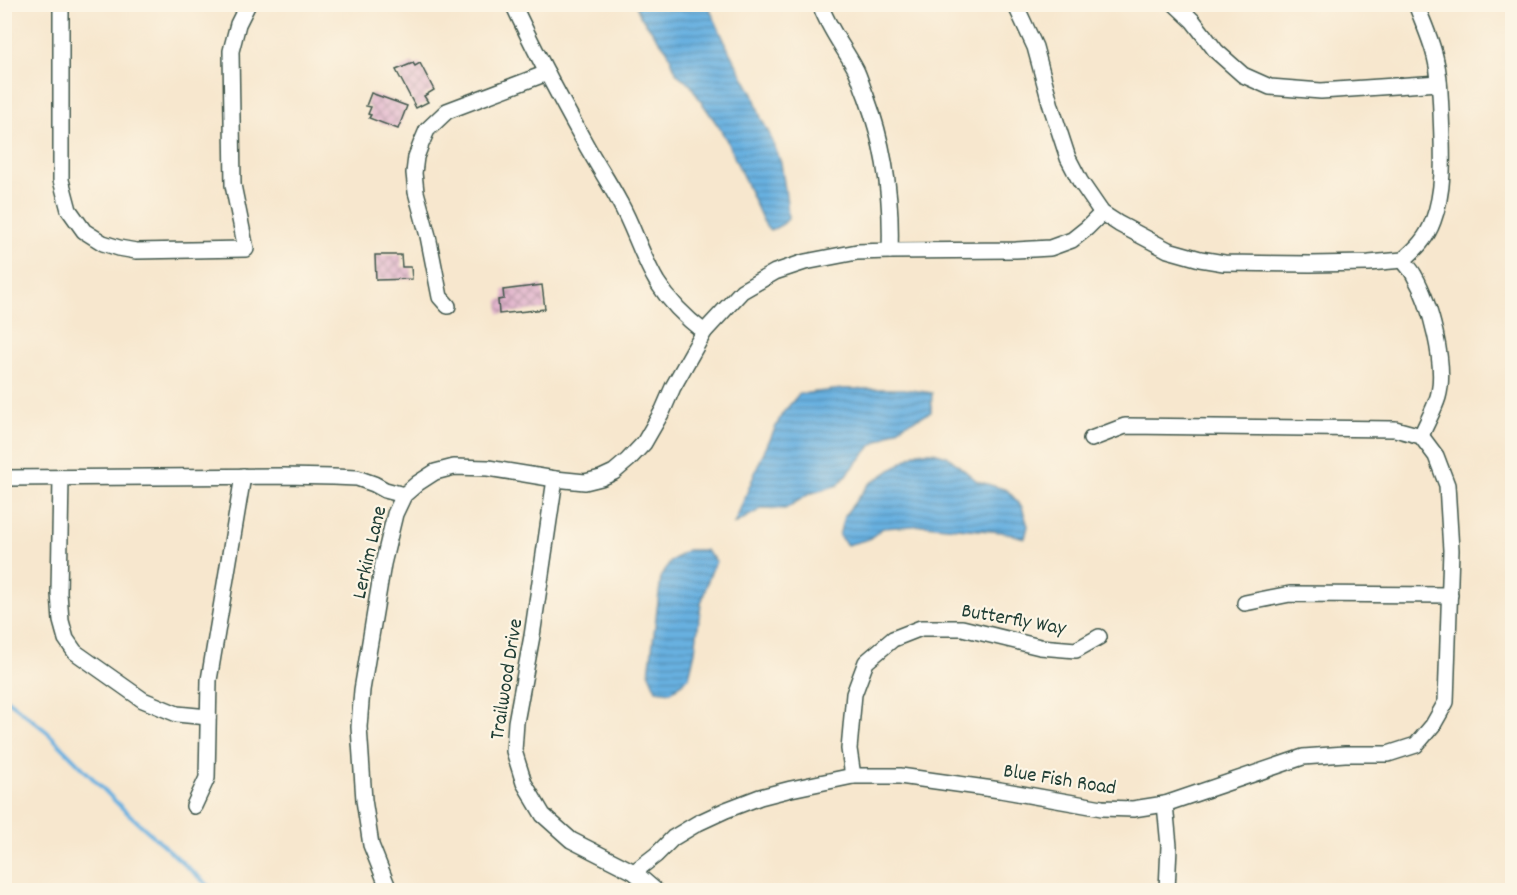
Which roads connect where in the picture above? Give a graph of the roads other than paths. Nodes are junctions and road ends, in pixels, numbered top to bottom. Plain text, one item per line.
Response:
1 (62, 4) edge
2 (248, 4) edge
3 (513, 4) edge
4 (820, 4) edge
5 (1015, 4) edge
6 (1175, 4) edge
7 (1416, 4) edge
8 (547, 73) junction
9 (1439, 83) junction
10 (1102, 213) junction
11 (890, 251) junction
12 (1403, 260) junction
13 (448, 306) dead end
14 (704, 332) junction
15 (1421, 436) junction
16 (1091, 439) dead end
17 (243, 476) junction
18 (4, 478) edge
19 (61, 478) junction
20 (555, 479) junction
21 (404, 495) junction
22 (1449, 595) junction
23 (1245, 603) dead end
24 (1099, 637) dead end
25 (208, 717) junction
26 (853, 776) junction
27 (1165, 804) junction
28 (194, 806) dead end
29 (634, 872) junction
30 (388, 891) edge
31 (655, 891) edge
32 (1167, 891) edge

1 - 2 street
3 - 8 street
4 - 11 street
5 - 10 street
6 - 9 street
7 - 9 street
8 - 13 street
8 - 14 street
9 - 12 street
10 - 11 street, Lerkim Lane
10 - 12 street
11 - 14 street, Lerkim Lane
12 - 15 street
14 - 20 street, Lerkim Lane
15 - 16 street
15 - 22 street, Blue Fish Road
17 - 19 street
17 - 21 street
17 - 25 street
18 - 19 street
19 - 25 street
20 - 21 street, Lerkim Lane
20 - 29 street, Trailwood Drive
21 - 30 street, Lerkim Lane
22 - 23 street
22 - 27 street, Blue Fish Road
24 - 26 street, Butterfly Way
25 - 28 street
26 - 27 street, Blue Fish Road
26 - 29 street, Blue Fish Road
27 - 32 street
29 - 31 street, Trailwood Drive

